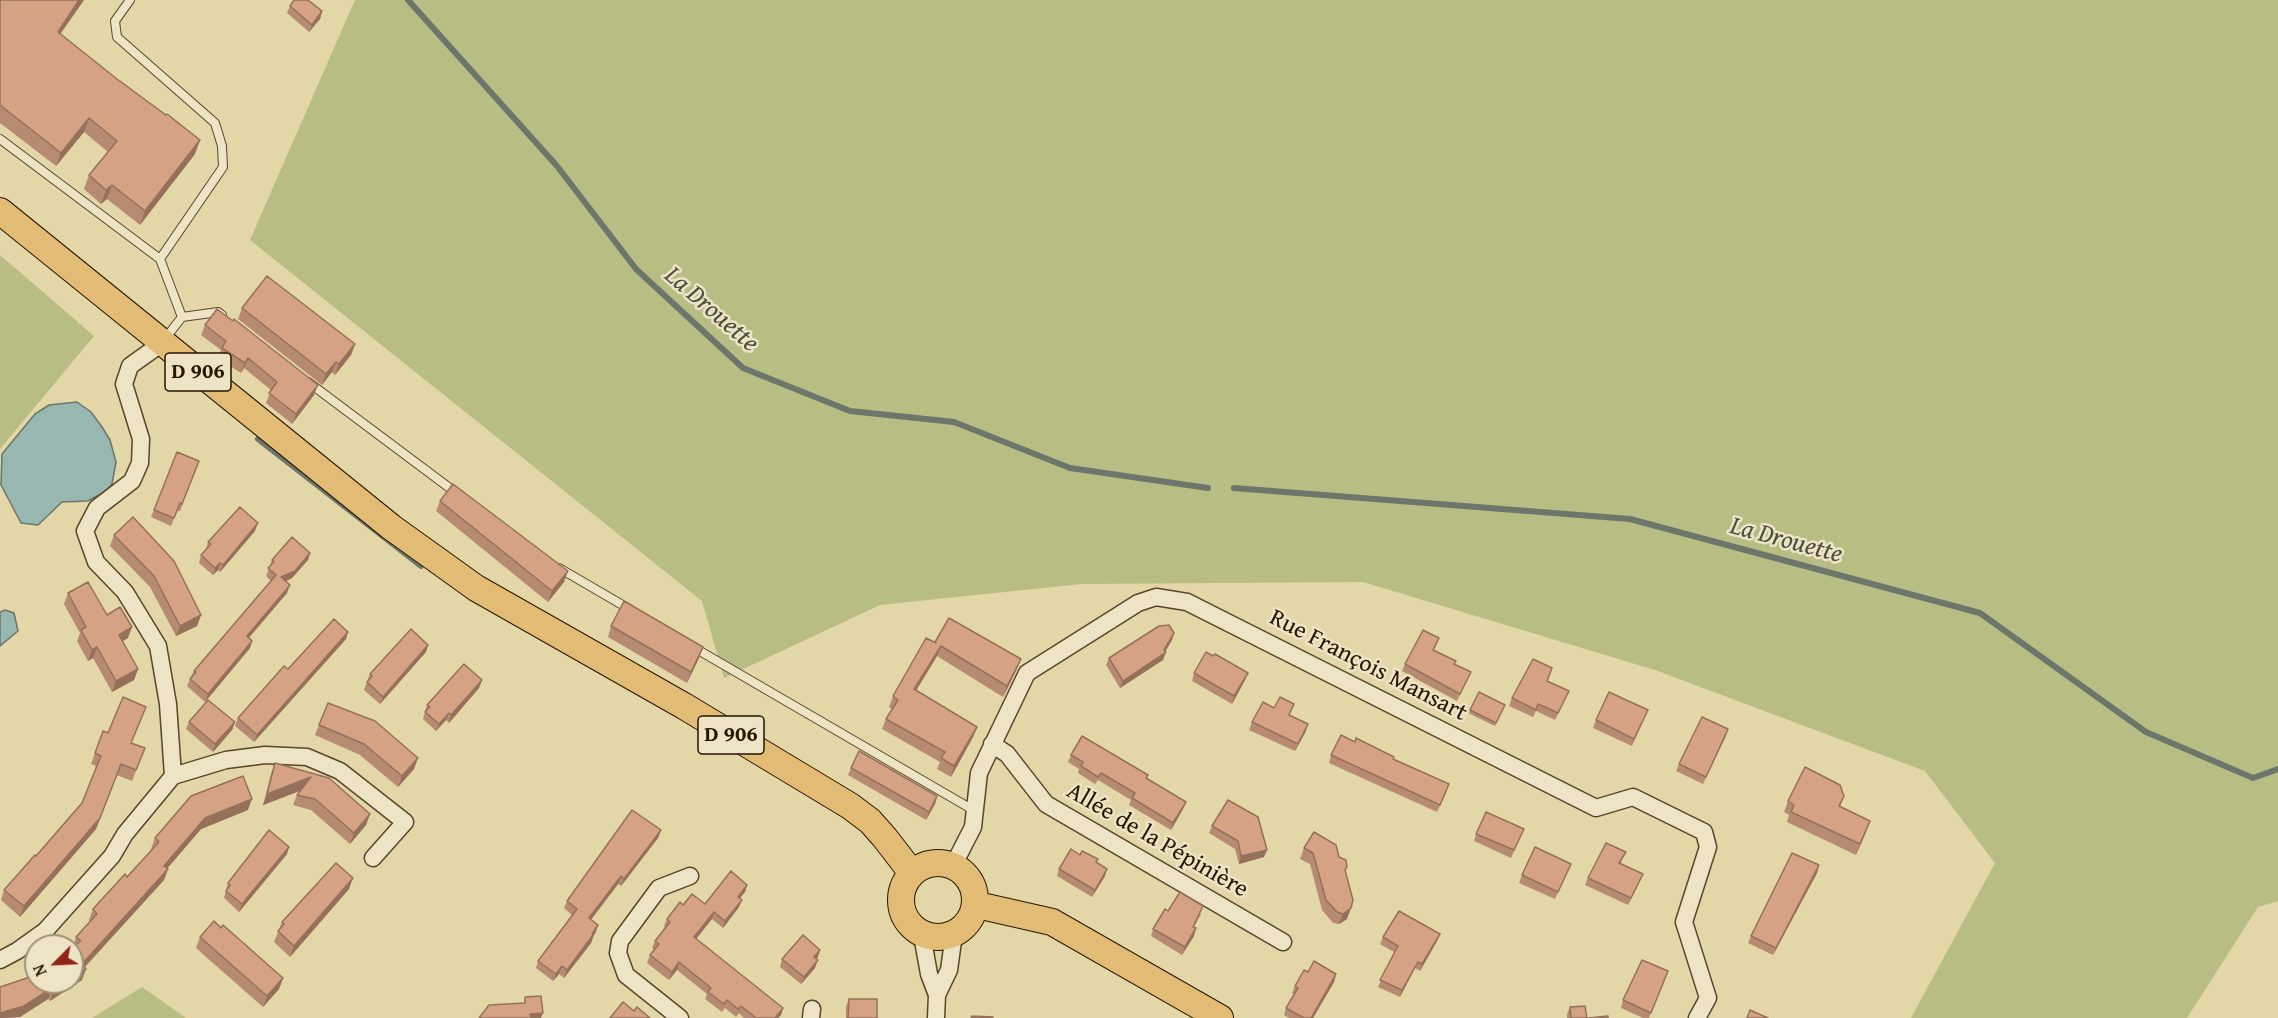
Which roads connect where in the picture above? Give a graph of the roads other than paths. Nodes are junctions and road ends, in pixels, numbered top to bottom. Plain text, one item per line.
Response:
1 (130, 0) edge
2 (0, 139) edge
3 (0, 211) edge
4 (160, 259) junction
5 (182, 316) junction
6 (227, 319) edge
7 (162, 343) junction
8 (304, 380) edge
9 (467, 500) edge
10 (553, 565) edge
11 (636, 613) edge
12 (687, 643) edge
13 (992, 744) junction
14 (173, 776) junction
15 (975, 811) junction
16 (373, 858) dead end
17 (953, 866) junction
18 (912, 873) junction
19 (690, 876) dead end
20 (975, 906) junction
21 (954, 934) junction
22 (922, 935) junction
23 (1283, 942) dead end
24 (0, 960) edge
25 (936, 995) junction
26 (680, 1018) edge
27 (936, 1018) edge
28 (1220, 1018) edge
29 (1697, 1018) edge

1 - 4 lane
2 - 4 lane
3 - 7 main road, D 906
4 - 5 lane
5 - 6 lane
5 - 7 lane
7 - 14 street
7 - 18 main road, D 906
8 - 9 lane
10 - 11 lane
12 - 15 lane
13 - 15 street, Rue François Mansart
13 - 23 street, Allée de la Pépinière
13 - 29 street, Rue François Mansart
14 - 16 street
14 - 24 street
15 - 17 street, Rue François Mansart
17 - 18 main road
17 - 20 main road
18 - 22 main road
19 - 26 street
20 - 21 main road
20 - 28 main road
21 - 22 main road
21 - 25 street
22 - 25 street
25 - 27 street

